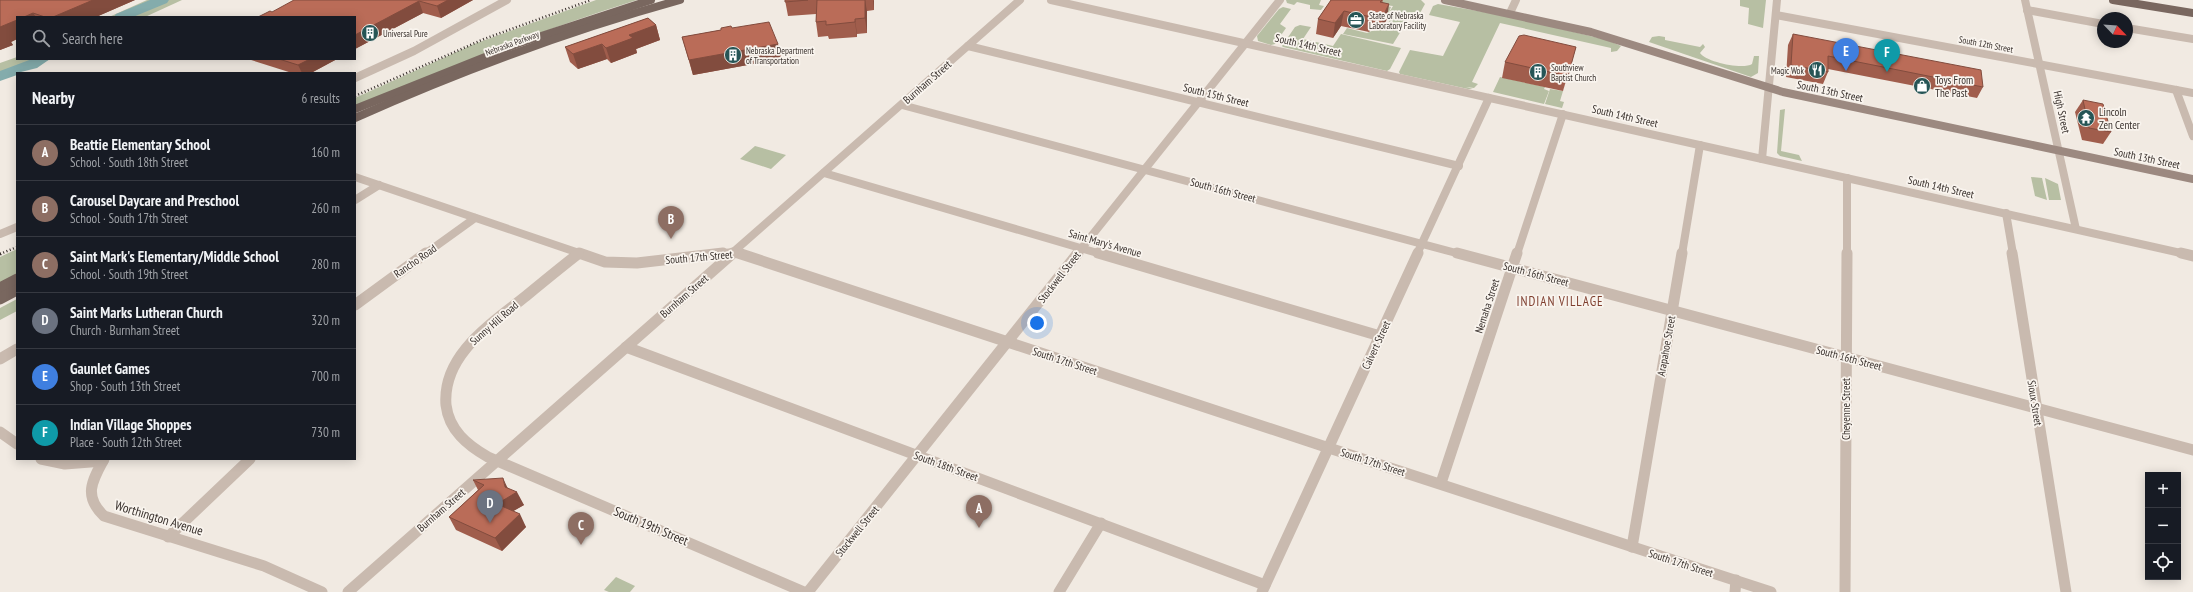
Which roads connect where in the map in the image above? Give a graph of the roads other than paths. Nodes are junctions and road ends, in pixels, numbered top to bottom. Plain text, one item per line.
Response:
1 (507, 0) edge
2 (651, 0) edge
3 (680, 0) edge
4 (1020, 0) edge
5 (1051, 0) edge
6 (1280, 0) edge
7 (1445, 0) edge
8 (1516, 0) edge
9 (1778, 0) edge
10 (2025, 0) edge
11 (2113, 0) edge
12 (2148, 0) edge
13 (2193, 7) edge
14 (2027, 10) junction
15 (1510, 13) junction
16 (2193, 13) edge
17 (1776, 15) junction
18 (2097, 23) edge
19 (2133, 29) edge
20 (2193, 39) edge
21 (1245, 43) junction
22 (968, 46) junction
23 (2039, 64) junction
24 (356, 78) edge
25 (1769, 89) junction
26 (2176, 90) junction
27 (2193, 93) edge
28 (1490, 98) junction
29 (1198, 102) junction
30 (902, 105) junction
31 (356, 109) edge
32 (1563, 114) junction
33 (356, 118) edge
34 (2193, 136) edge
35 (1700, 145) junction
36 (2058, 150) junction
37 (1762, 159) junction
38 (1459, 166) junction
39 (1144, 169) junction
40 (824, 173) junction
41 (356, 177) edge
42 (1847, 178) junction
43 (2193, 179) edge
44 (379, 185) junction
45 (356, 199) edge
46 (2006, 213) junction
47 (475, 218) junction
48 (16, 226) edge
49 (2076, 229) junction
50 (0, 234) edge
51 (1423, 244) junction
52 (1081, 249) junction
53 (734, 252) junction
54 (578, 254) junction
55 (2193, 256) edge
56 (1512, 268) junction
57 (16, 280) edge
58 (0, 288) edge
59 (16, 291) edge
60 (0, 299) edge
61 (356, 304) edge
62 (1672, 310) junction
63 (1380, 336) junction
64 (1007, 342) junction
65 (626, 347) junction
66 (16, 350) edge
67 (1846, 357) junction
68 (0, 359) edge
69 (2036, 408) junction
70 (0, 432) edge
71 (16, 443) edge
72 (1329, 448) junction
73 (2193, 450) edge
74 (917, 455) junction
75 (46, 460) edge
76 (103, 460) edge
77 (249, 460) edge
78 (498, 460) junction
79 (1441, 484) junction
80 (1101, 524) junction
81 (168, 537) junction
82 (1632, 547) junction
83 (1735, 586) edge
84 (1264, 588) edge
85 (322, 592) edge
86 (348, 592) edge
87 (804, 592) edge
88 (808, 592) edge
89 (1059, 592) edge
90 (1771, 592) edge
91 (1845, 592) edge
92 (2066, 592) edge

1 - 24 street
2 - 31 main road, Nebraska Parkway
3 - 33 main road, Nebraska Parkway
4 - 22 street, Burnham Street
5 - 21 street, South 14th Street
6 - 21 street, Stockwell Street
7 - 15 main road, South 13th Street
8 - 15 street
9 - 17 street
10 - 14 street, High Street
11 - 16 main road
12 - 13 main road
14 - 18 street
14 - 23 street, High Street
15 - 25 main road, South 13th Street
17 - 23 street, South 12th Street
17 - 25 street
19 - 20 street
21 - 28 street, South 14th Street
21 - 29 street, Stockwell Street
22 - 29 street, South 15th Street
22 - 30 street, Burnham Street
23 - 26 street, South 12th Street
23 - 36 street, High Street
25 - 36 main road, South 13th Street
25 - 37 street
26 - 27 street, South 12th Street
26 - 34 street
28 - 32 street, South 14th Street
28 - 38 street, Calvert Street
29 - 38 street, South 15th Street
29 - 39 street, Stockwell Street
30 - 39 street, South 16th Street
30 - 40 street, Burnham Street
32 - 35 street, South 14th Street
32 - 56 street, Nemaha Street
35 - 37 street, South 14th Street
35 - 62 street, Arapahoe Street
36 - 43 main road, South 13th Street
36 - 49 street, High Street
37 - 42 street, South 14th Street
38 - 51 street, Calvert Street
39 - 51 street, South 16th Street
39 - 52 street, Stockwell Street
40 - 52 street, Saint Mary's Avenue
40 - 53 street, Burnham Street
41 - 44 street, South 17th Street
42 - 46 street, South 14th Street
42 - 67 street, Cheyenne Street
44 - 45 street
44 - 47 street, South 17th Street
46 - 49 street, South 14th Street
46 - 69 street, Sioux Street
47 - 54 street, South 17th Street
47 - 61 street, Rancho Road
48 - 50 street
49 - 55 street, South 14th Street
51 - 56 street, South 16th Street
51 - 63 street, Calvert Street
52 - 63 street, Saint Mary's Avenue
52 - 64 street, Stockwell Street
53 - 54 street, South 17th Street
53 - 64 street, South 17th Street
53 - 65 street, Burnham Street
54 - 78 street, Sunny Hill Road
56 - 62 street, South 16th Street
56 - 79 street, Nemaha Street
57 - 58 main road
59 - 60 main road
62 - 67 street, South 16th Street
62 - 82 street, Arapahoe Street
63 - 72 street, Calvert Street
64 - 72 street, South 17th Street
64 - 74 street, Stockwell Street
65 - 74 street, South 18th Street
65 - 78 street, Burnham Street
66 - 68 street
67 - 69 street, South 16th Street
67 - 91 street, Cheyenne Street
69 - 73 street, South 16th Street
69 - 92 street, Sioux Street
70 - 71 street
72 - 79 street, South 17th Street
72 - 84 street, Calvert Street
74 - 80 street, South 18th Street
74 - 88 street, Stockwell Street
75 - 76 street, Worthington Avenue
76 - 81 street, Worthington Avenue
77 - 81 street
78 - 86 street, Burnham Street
78 - 87 street, South 19th Street
79 - 82 street, South 17th Street
80 - 84 street, South 18th Street
80 - 89 street
81 - 85 street, Worthington Avenue
82 - 83 street, South 17th Street
83 - 90 street, South 17th Street

